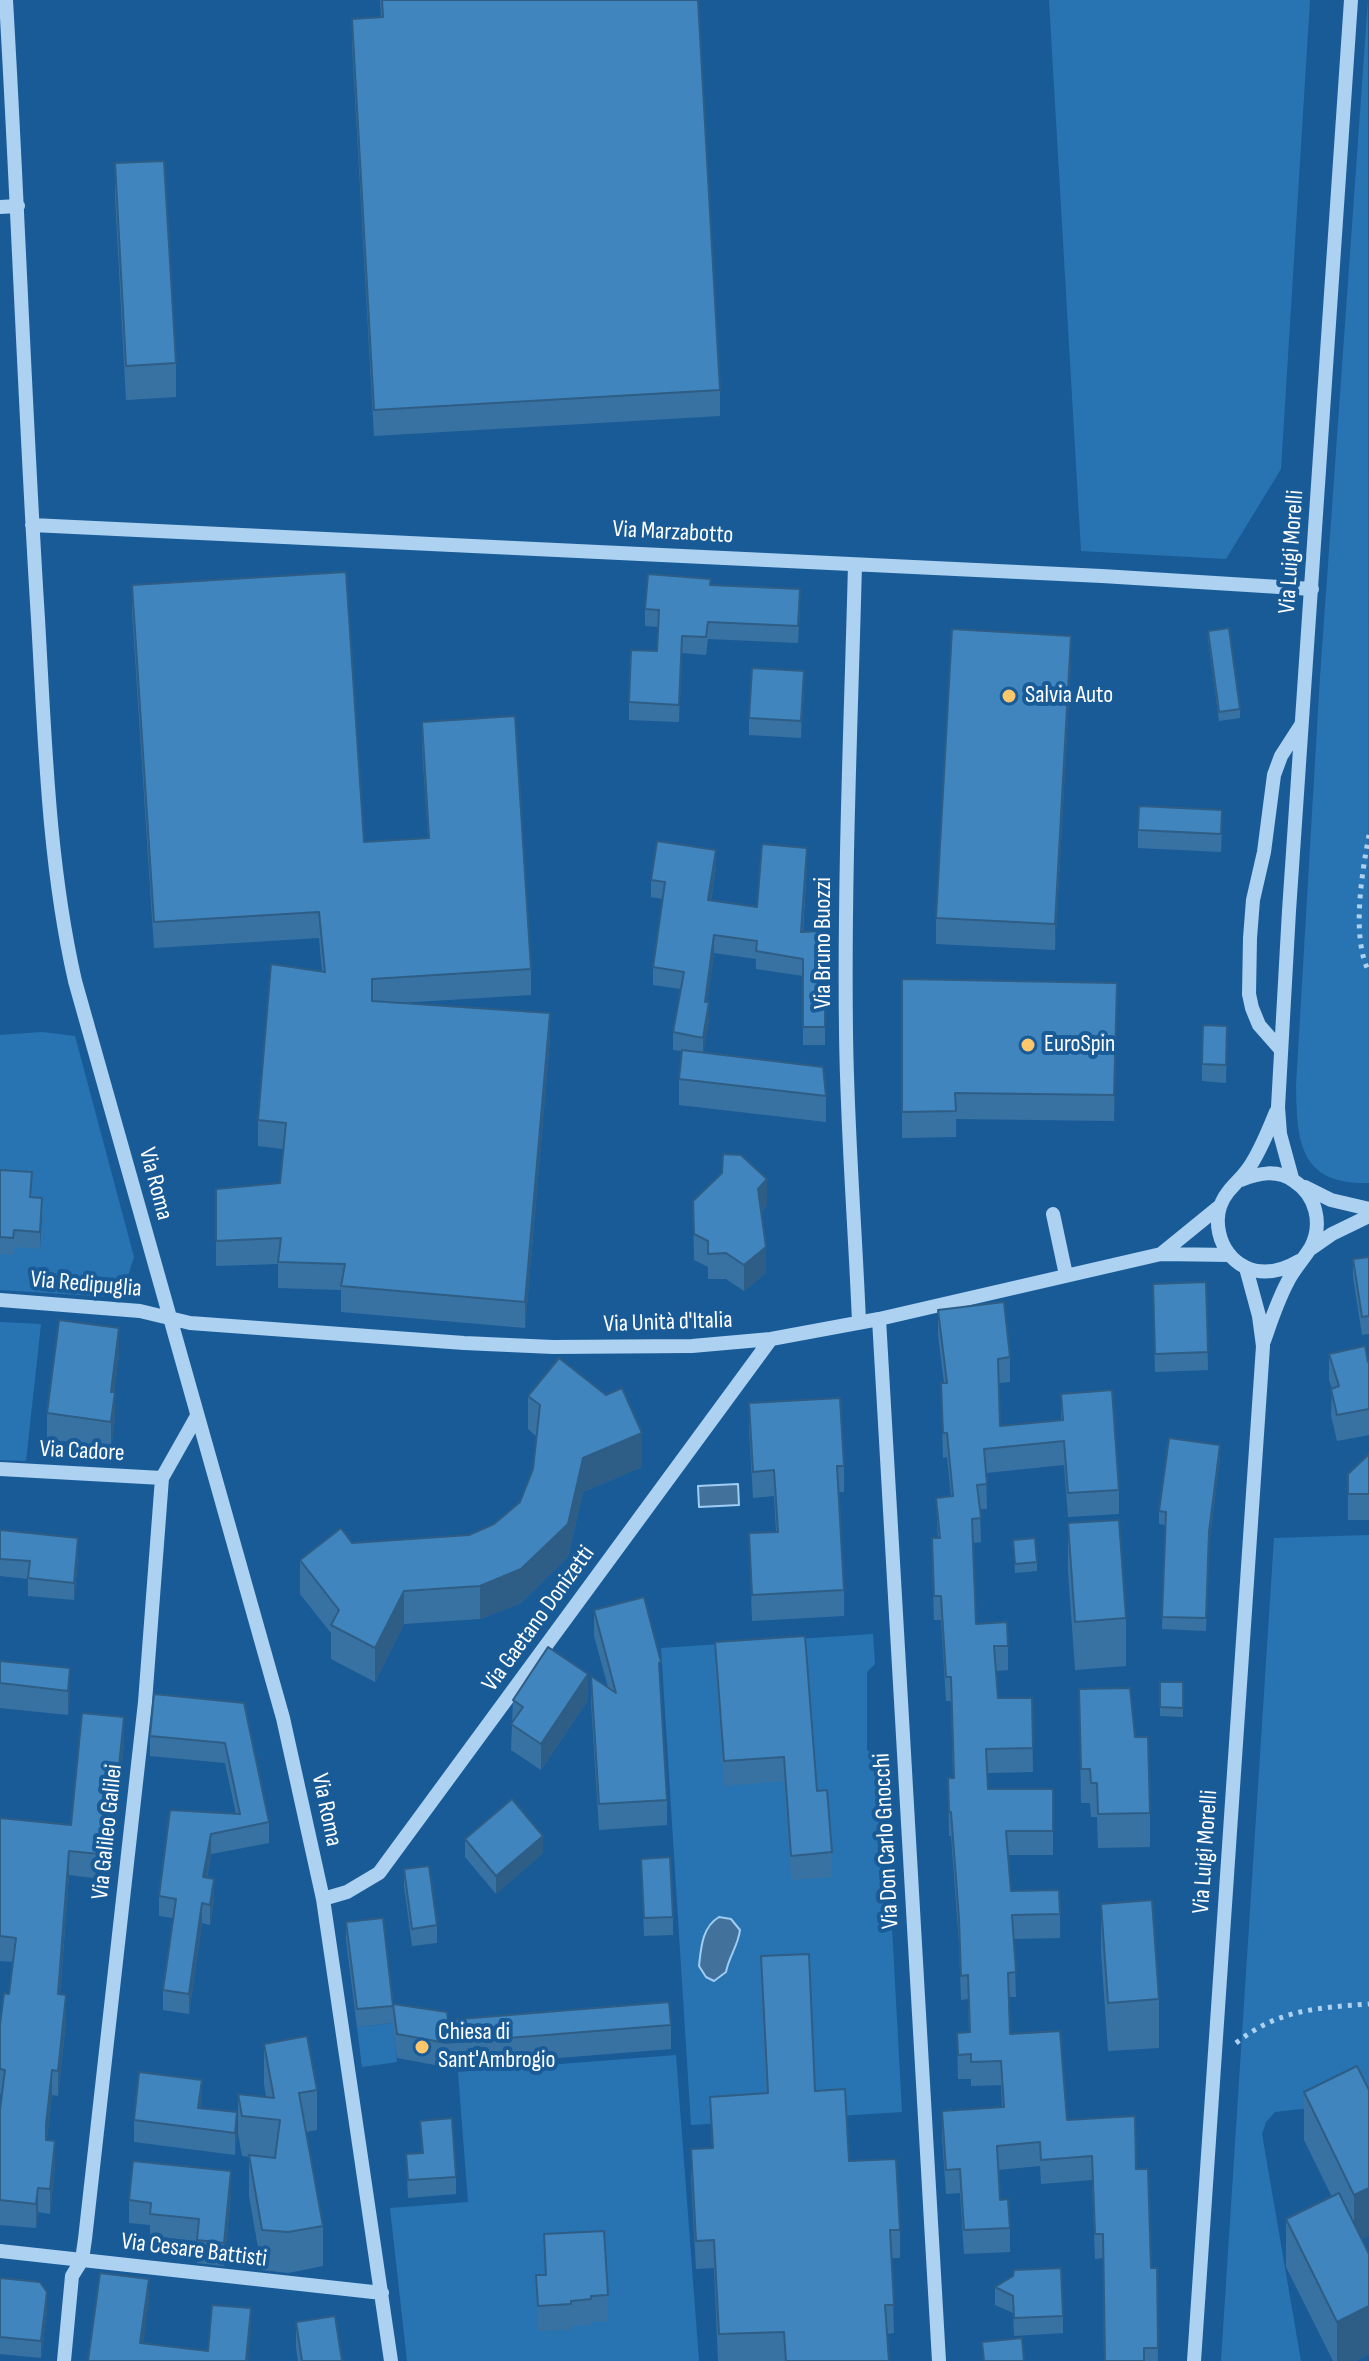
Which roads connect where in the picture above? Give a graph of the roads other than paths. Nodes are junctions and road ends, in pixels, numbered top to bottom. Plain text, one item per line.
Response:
1 (6, 0) edge
2 (1351, 0) edge
3 (18, 206) junction
4 (0, 207) edge
5 (32, 525) junction
6 (855, 565) junction
7 (1312, 589) junction
8 (1303, 721) junction
9 (1281, 1050) junction
10 (1278, 1107) junction
11 (1241, 1180) junction
12 (1296, 1181) junction
13 (1220, 1206) junction
14 (1369, 1209) edge
15 (1053, 1214) dead end
16 (1369, 1216) edge
17 (1161, 1254) junction
18 (1230, 1255) junction
19 (1304, 1256) junction
20 (1246, 1268) junction
21 (1066, 1275) junction
22 (0, 1300) edge
23 (168, 1318) junction
24 (879, 1319) junction
25 (859, 1322) junction
26 (771, 1339) junction
27 (1263, 1346) junction
28 (197, 1416) junction
29 (0, 1469) edge
30 (162, 1478) junction
31 (323, 1899) junction
32 (0, 2251) edge
33 (82, 2260) junction
34 (382, 2293) junction
35 (64, 2361) edge
36 (391, 2361) edge
37 (939, 2361) edge
38 (1194, 2361) edge

1 - 3 street, Via Roma
2 - 7 street, Via Luigi Morelli
3 - 4 street
3 - 5 street, Via Roma
5 - 6 street, Via Marzabotto
5 - 23 street, Via Roma
6 - 7 street, Via Marzabotto
6 - 25 street, Via Bruno Buozzi
7 - 8 street, Via Luigi Morelli
8 - 9 street, Via Luigi Morelli
8 - 9 street
9 - 10 street, Via Luigi Morelli
10 - 11 street, Via Luigi Morelli
10 - 12 street, Via Luigi Morelli
11 - 12 street
11 - 13 street, Via Luigi Morelli
12 - 14 street
12 - 19 street, Via Luigi Morelli
13 - 17 street, Via Unità d'Italia
13 - 18 street
15 - 21 street
16 - 19 street
17 - 18 street, Via Unità d'Italia
17 - 21 street, Via Unità d'Italia
18 - 20 street
19 - 20 street
19 - 27 street, Via Luigi Morelli
20 - 27 street, Via Luigi Morelli
21 - 24 street, Via Unità d'Italia
22 - 23 street, Via Redipuglia
23 - 26 street, Via Unità d'Italia
23 - 28 street, Via Roma
24 - 25 street, Via Unità d'Italia
24 - 37 street, Via Don Carlo Gnocchi
25 - 26 street, Via Unità d'Italia
26 - 31 street, Via Gaetano Donizetti
27 - 38 street, Via Luigi Morelli
28 - 30 street, Via Galileo Galilei
28 - 31 street, Via Roma
29 - 30 street, Via Cadore
30 - 33 street, Via Galileo Galilei
31 - 34 street, Via Roma
32 - 33 street, Via Cesare Battisti
33 - 34 street, Via Cesare Battisti
33 - 35 street, Via Galileo Galilei
34 - 36 street, Via Roma

